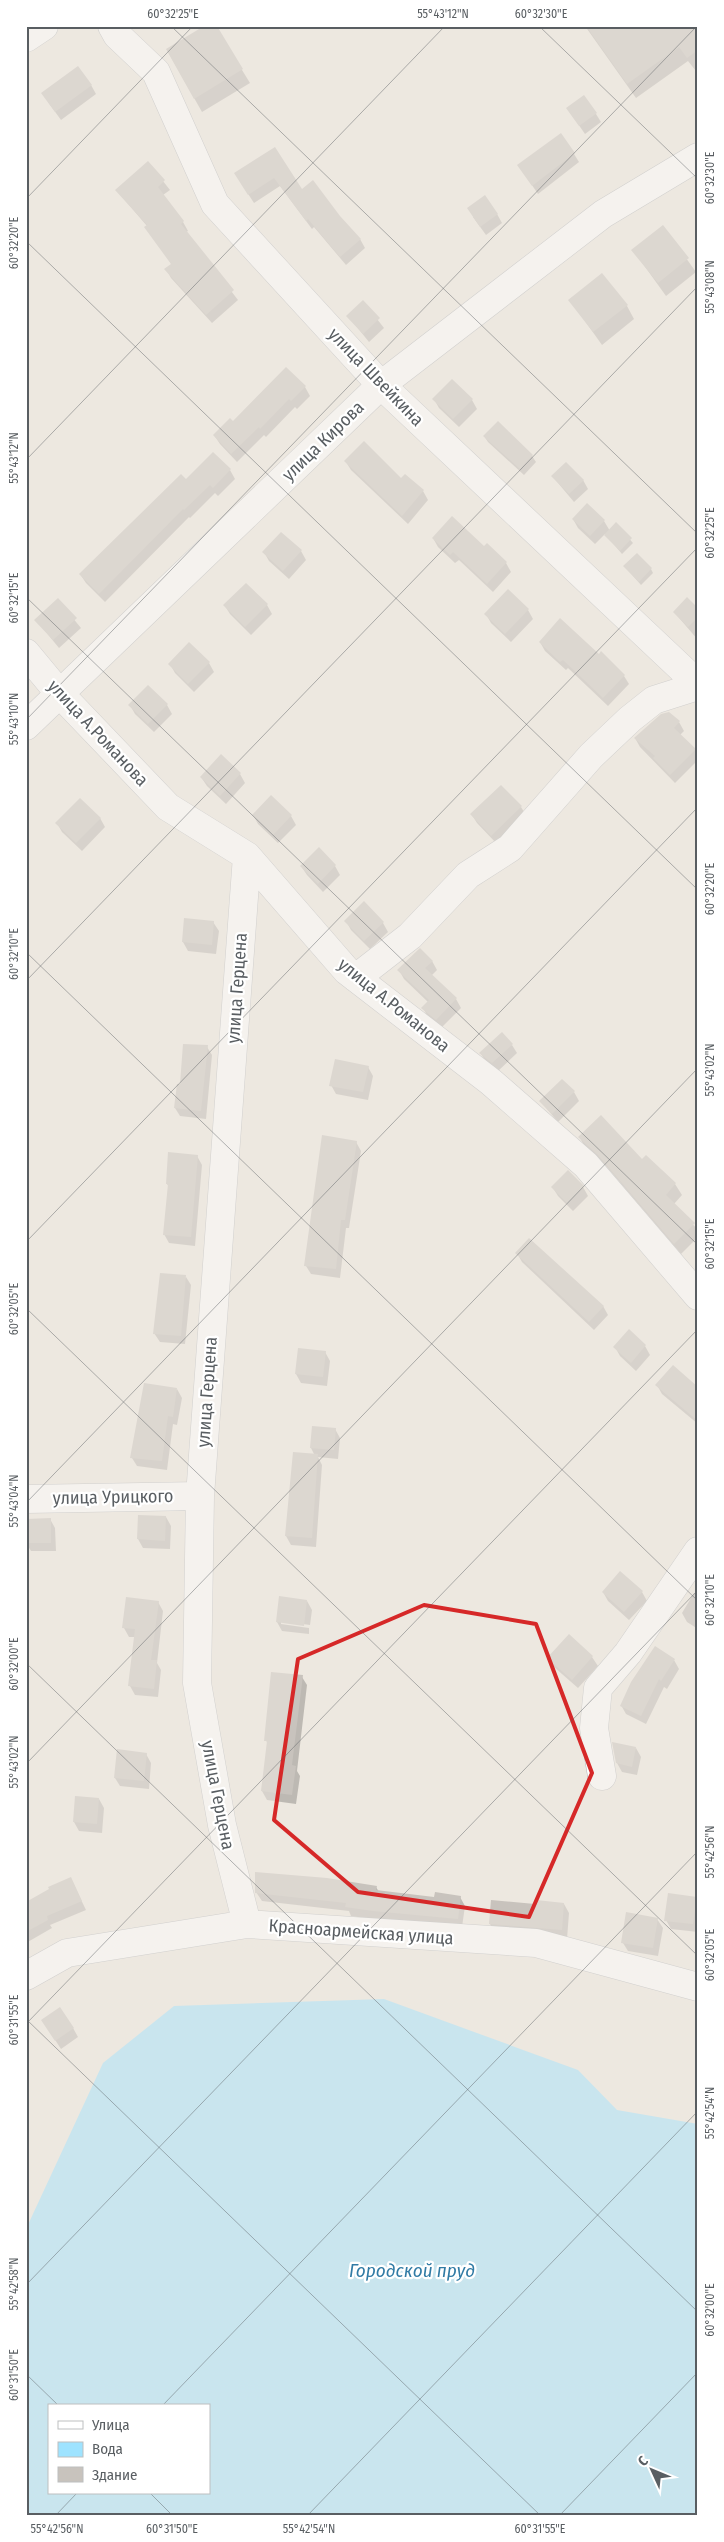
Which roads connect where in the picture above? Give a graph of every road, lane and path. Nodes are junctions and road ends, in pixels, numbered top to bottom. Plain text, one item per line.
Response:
1 (44, 26) edge
2 (112, 26) edge
3 (26, 38) edge
4 (698, 157) edge
5 (381, 385) junction
6 (26, 653) edge
7 (698, 685) edge
8 (60, 694) junction
9 (26, 726) edge
10 (247, 856) junction
11 (356, 978) junction
12 (698, 1296) edge
13 (200, 1496) junction
14 (26, 1499) edge
15 (698, 1550) edge
16 (602, 1776) dead end
17 (247, 1924) junction
18 (26, 1976) edge
19 (698, 1987) edge

1 - 3 street
2 - 5 street, улица Швейкина
4 - 5 street, улица Кирова
5 - 7 street, улица Швейкина
5 - 8 street, улица Кирова
6 - 8 street, улица А.Романова
7 - 11 street
8 - 9 street, улица Кирова
8 - 10 street, улица А.Романова
10 - 11 street, улица А.Романова
10 - 13 street, улица Герцена
11 - 12 street, улица А.Романова
13 - 14 street, улица Урицкого
13 - 17 street, улица Герцена
15 - 16 street
17 - 18 street, Красноармейская улица
17 - 19 street, Красноармейская улица

